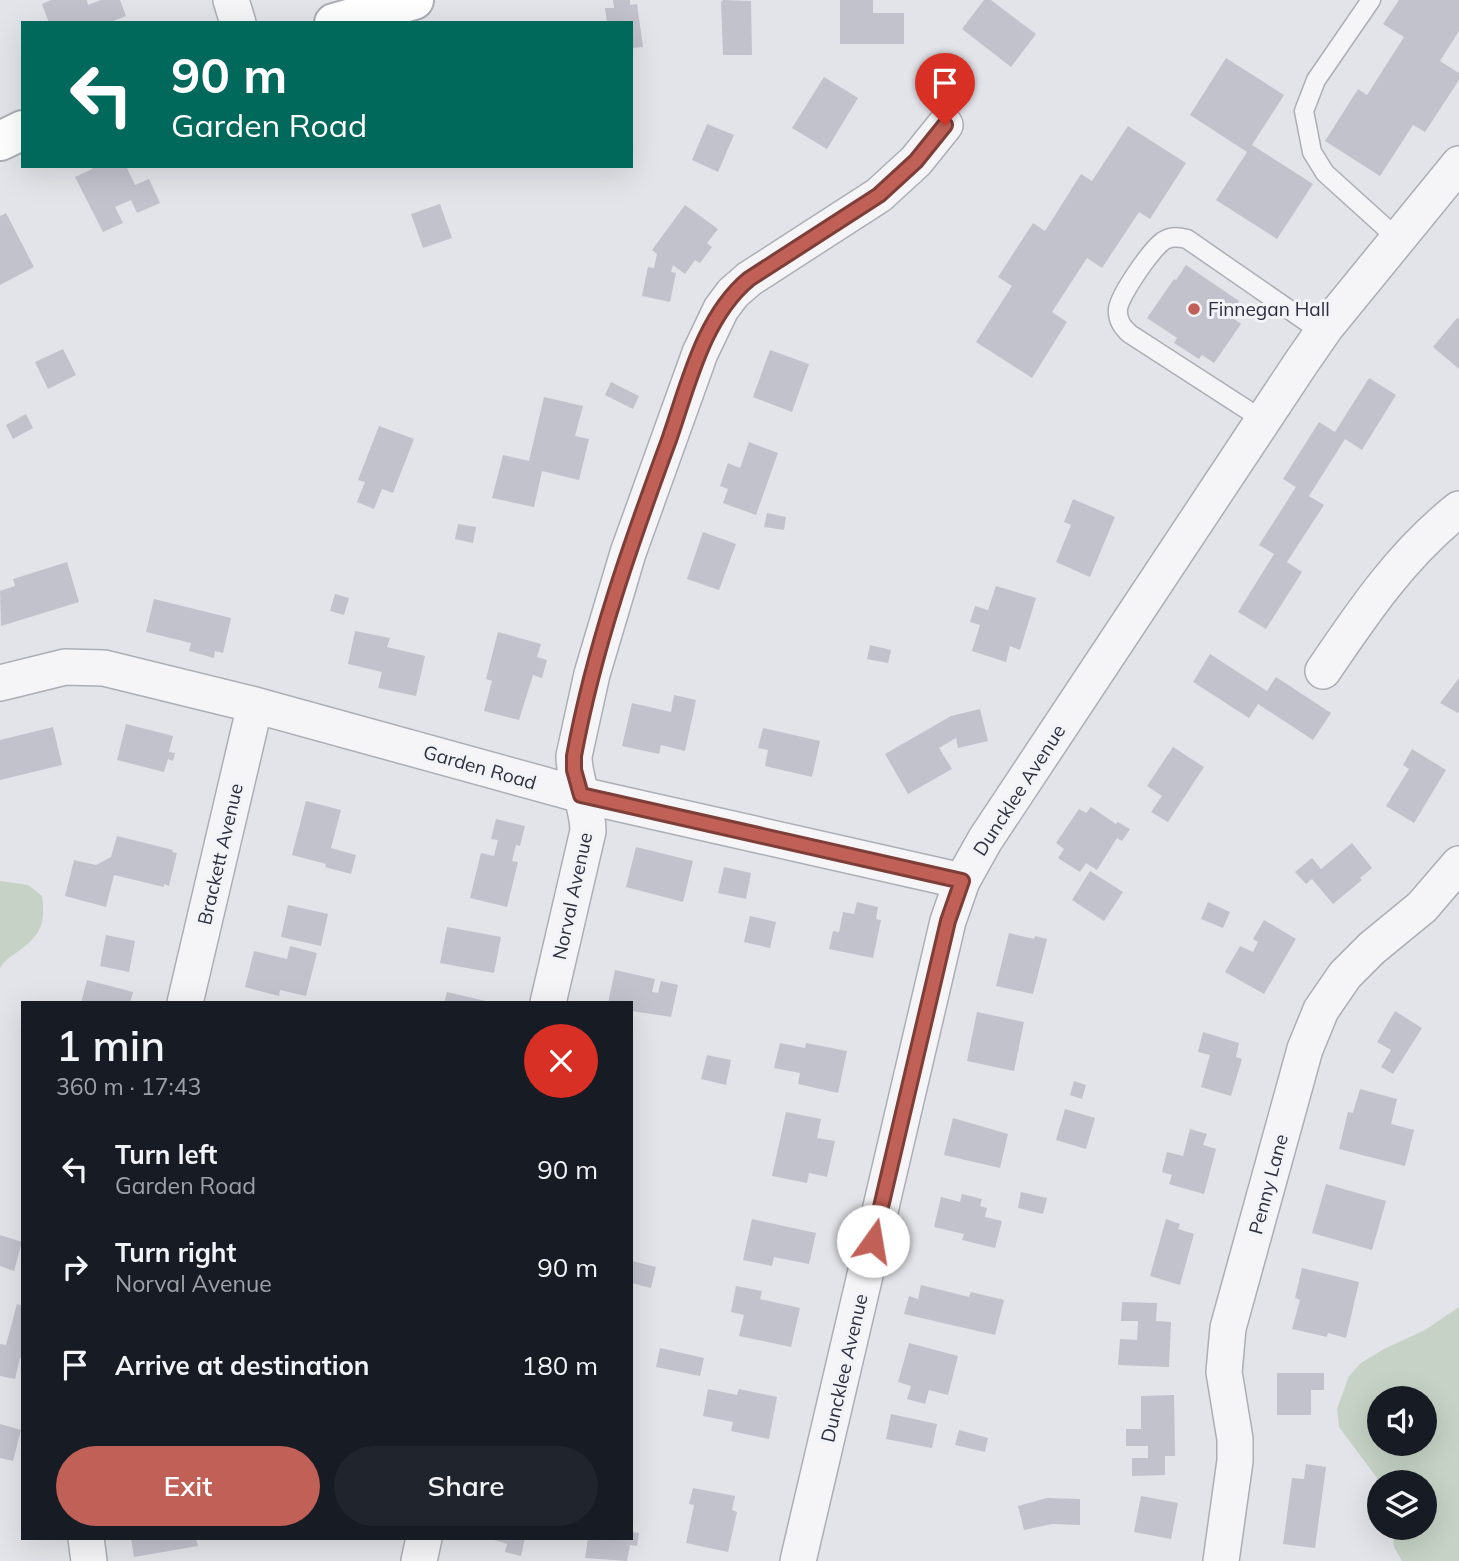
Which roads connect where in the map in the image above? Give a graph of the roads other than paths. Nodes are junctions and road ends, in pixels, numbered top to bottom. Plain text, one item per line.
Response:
1 (231, 0) edge
2 (414, 0) edge
3 (1371, 0) edge
4 (237, 21) edge
5 (341, 21) edge
6 (945, 125) dead end
7 (21, 131) edge
8 (0, 141) edge
9 (1459, 164) edge
10 (1398, 239) junction
11 (1323, 333) junction
12 (1263, 420) junction
13 (1459, 509) edge
14 (1323, 671) dead end
15 (0, 683) edge
16 (255, 705) junction
17 (581, 795) junction
18 (1459, 864) edge
19 (962, 881) junction
20 (185, 1001) edge
21 (548, 1001) edge
22 (86, 1540) edge
23 (424, 1540) edge
24 (89, 1561) edge
25 (419, 1561) edge
26 (798, 1561) edge
27 (1221, 1561) edge

1 - 4 street
2 - 5 street
3 - 10 lane
6 - 17 street, Norval Avenue
7 - 8 street
9 - 10 street, Duncklee Avenue
10 - 11 street, Duncklee Avenue
11 - 12 street, Duncklee Avenue
11 - 12 lane
12 - 19 street, Duncklee Avenue
13 - 14 street
15 - 16 street, Garden Road
16 - 17 street, Garden Road
16 - 20 street, Brackett Avenue
17 - 19 street, Garden Road
17 - 21 street, Norval Avenue
18 - 27 street, Penny Lane
19 - 26 street, Duncklee Avenue
22 - 24 street
23 - 25 street

